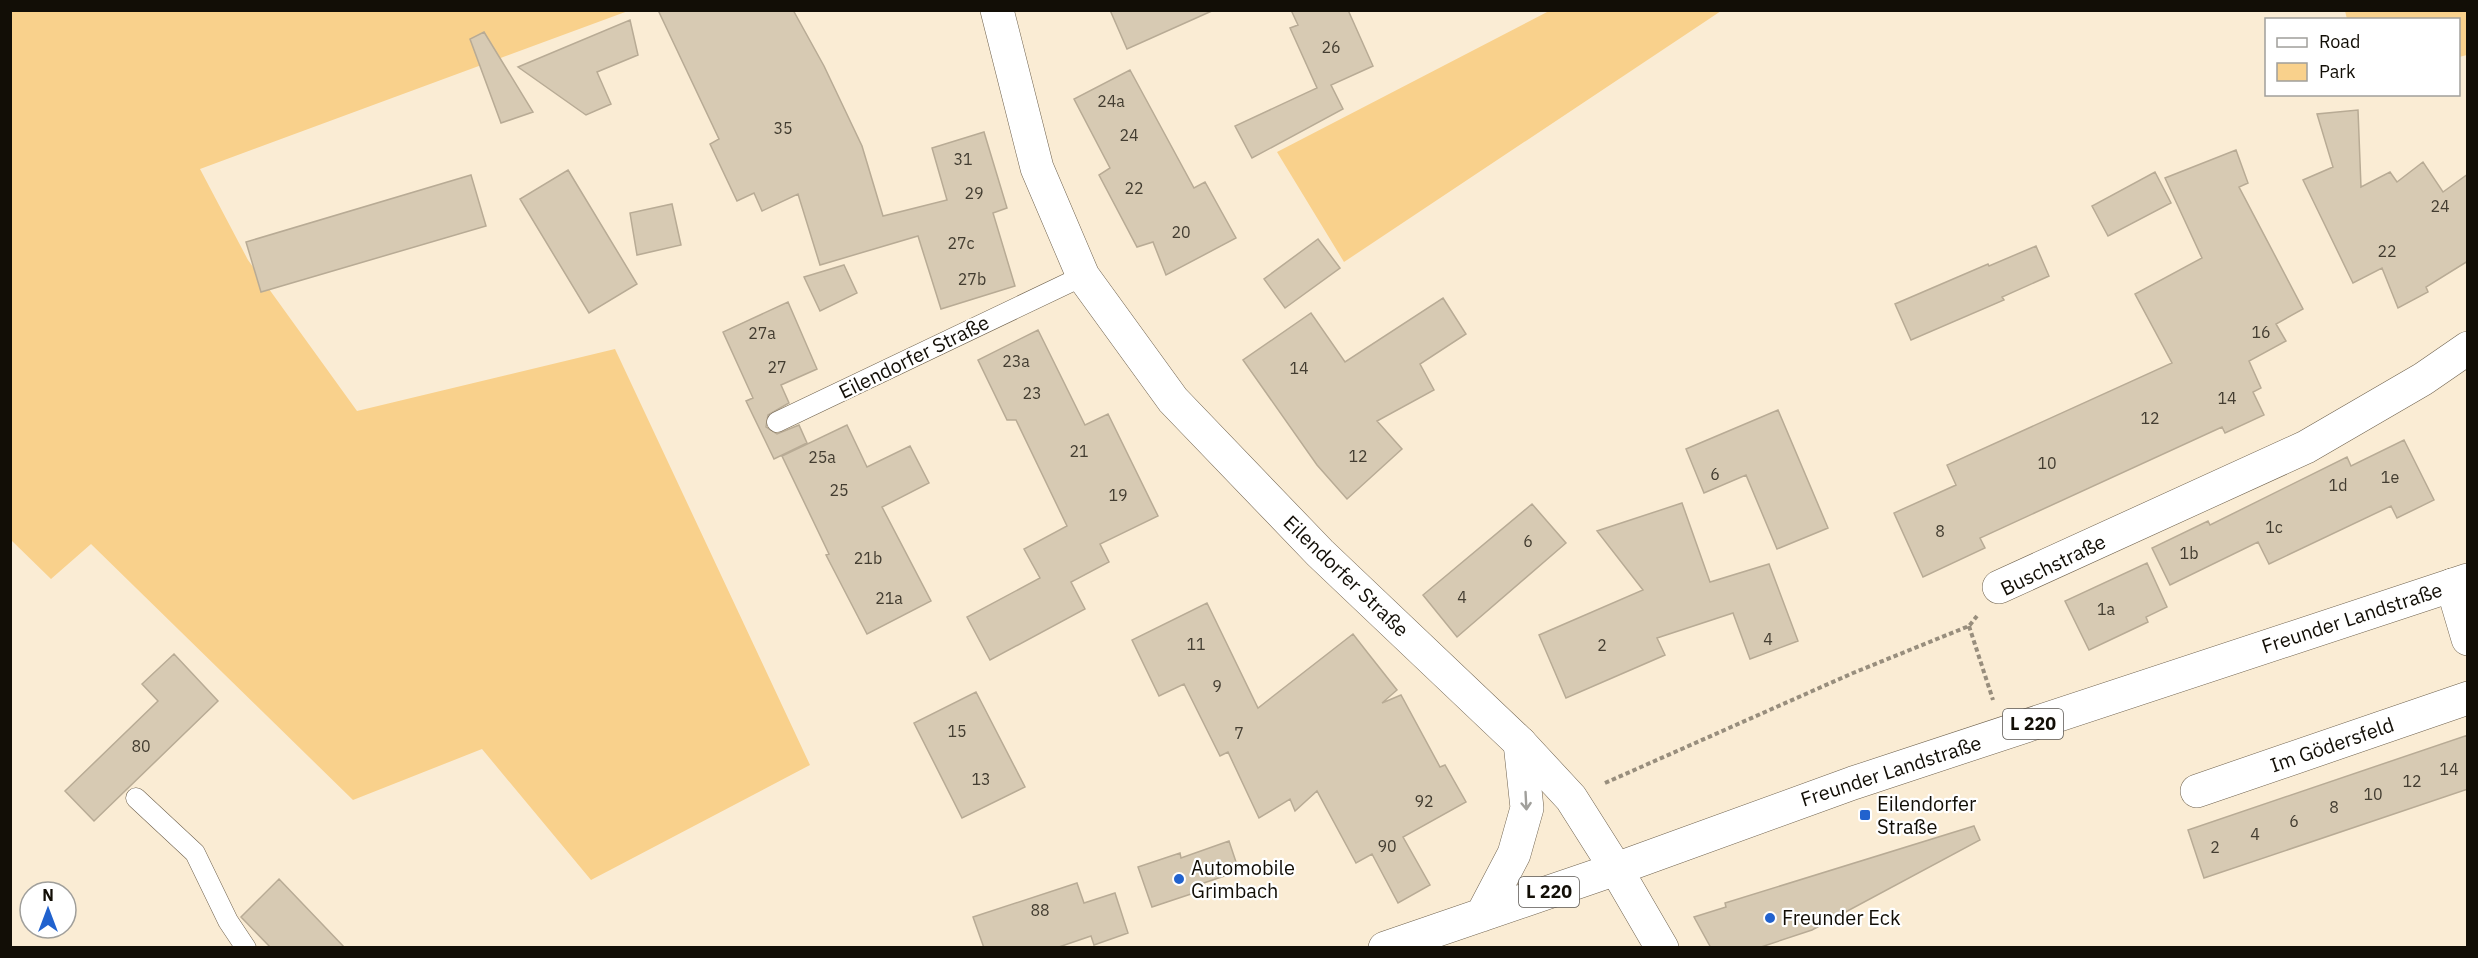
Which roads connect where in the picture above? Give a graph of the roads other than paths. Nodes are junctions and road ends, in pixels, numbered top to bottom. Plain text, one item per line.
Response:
1 (997, 10) edge
2 (1083, 276) junction
3 (2468, 348) edge
4 (777, 422) dead end
5 (2460, 583) edge
6 (1999, 587) road end
7 (2468, 639) edge
8 (2468, 698) edge
9 (1520, 743) junction
10 (2197, 791) dead end
11 (136, 798) dead end
12 (1616, 869) junction
13 (1482, 915) junction
14 (246, 948) edge
15 (1385, 948) edge
16 (1662, 948) edge

1 - 2 street, Eilendorfer Straße
2 - 4 lane, Eilendorfer Straße
2 - 9 street, Eilendorfer Straße
3 - 6 street, Buschstraße
5 - 7 street
5 - 12 street, Freunder Landstraße / L 220
8 - 10 street, Im Gödersfeld
9 - 12 street, Eilendorfer Straße
9 -> 13 street
11 - 14 lane
12 - 13 street, Freunder Landstraße / L 220
12 - 16 street, Eilendorfer Straße
13 - 15 street, Freunder Landstraße / L 220

